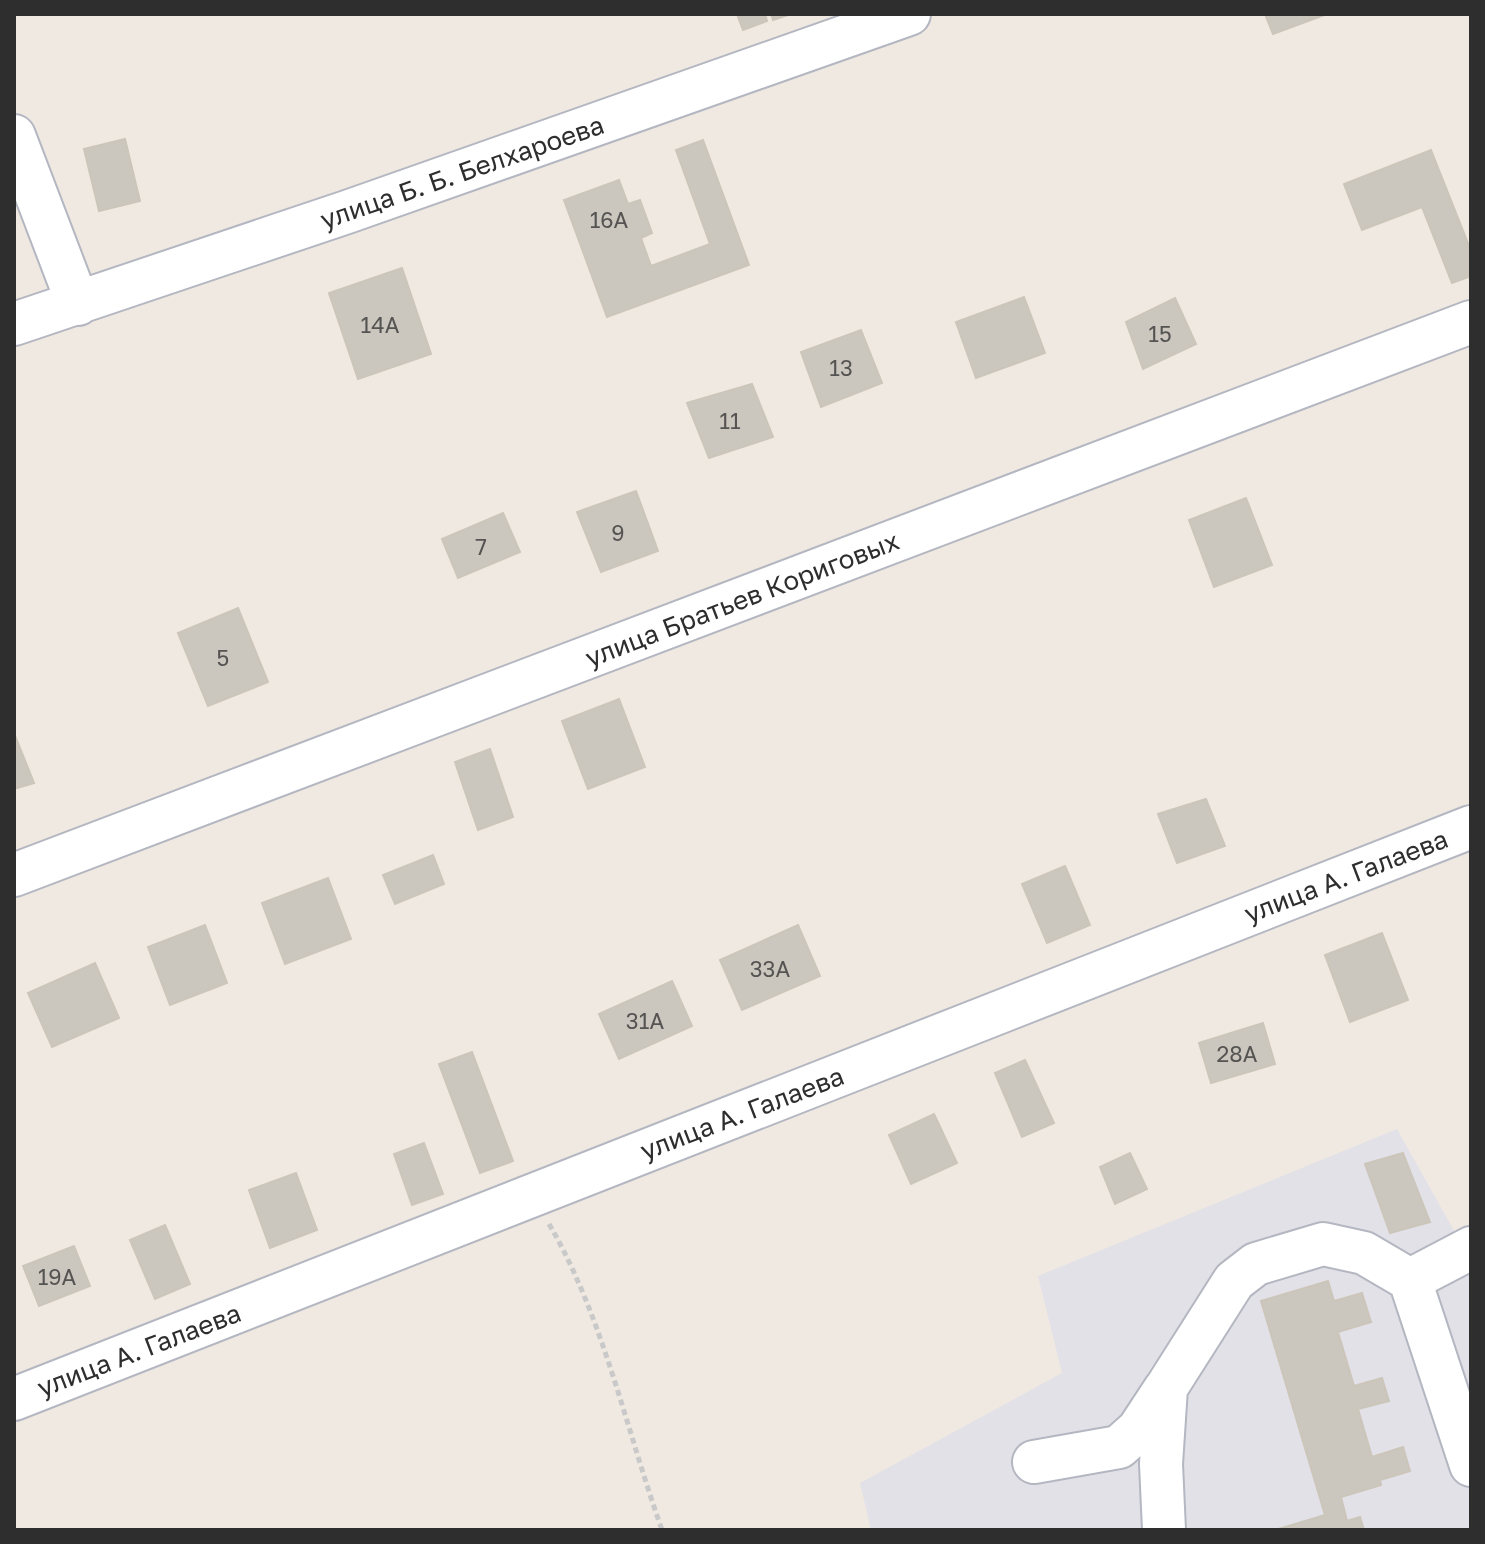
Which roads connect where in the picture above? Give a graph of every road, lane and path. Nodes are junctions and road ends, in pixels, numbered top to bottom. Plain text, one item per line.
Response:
1 (909, 14) edge
2 (14, 136) edge
3 (78, 304) junction
4 (1471, 322) edge
5 (14, 324) edge
6 (1471, 827) edge
7 (14, 875) edge
8 (532, 1196) junction
9 (1471, 1248) edge
10 (1410, 1280) junction
11 (1166, 1388) junction
12 (14, 1399) edge
13 (1034, 1462) dead end
14 (1471, 1465) edge
15 (662, 1530) edge
16 (1164, 1530) edge

1 - 3 street, улица Б. Б. Белхароева
2 - 3 street
3 - 5 street, улица Б. Б. Белхароева
4 - 7 street, улица Братьев Кориговых
6 - 8 street, улица А. Галаева
8 - 12 street, улица А. Галаева
8 - 15 path
9 - 10 street
10 - 11 street
10 - 14 street
11 - 13 street
11 - 16 street

